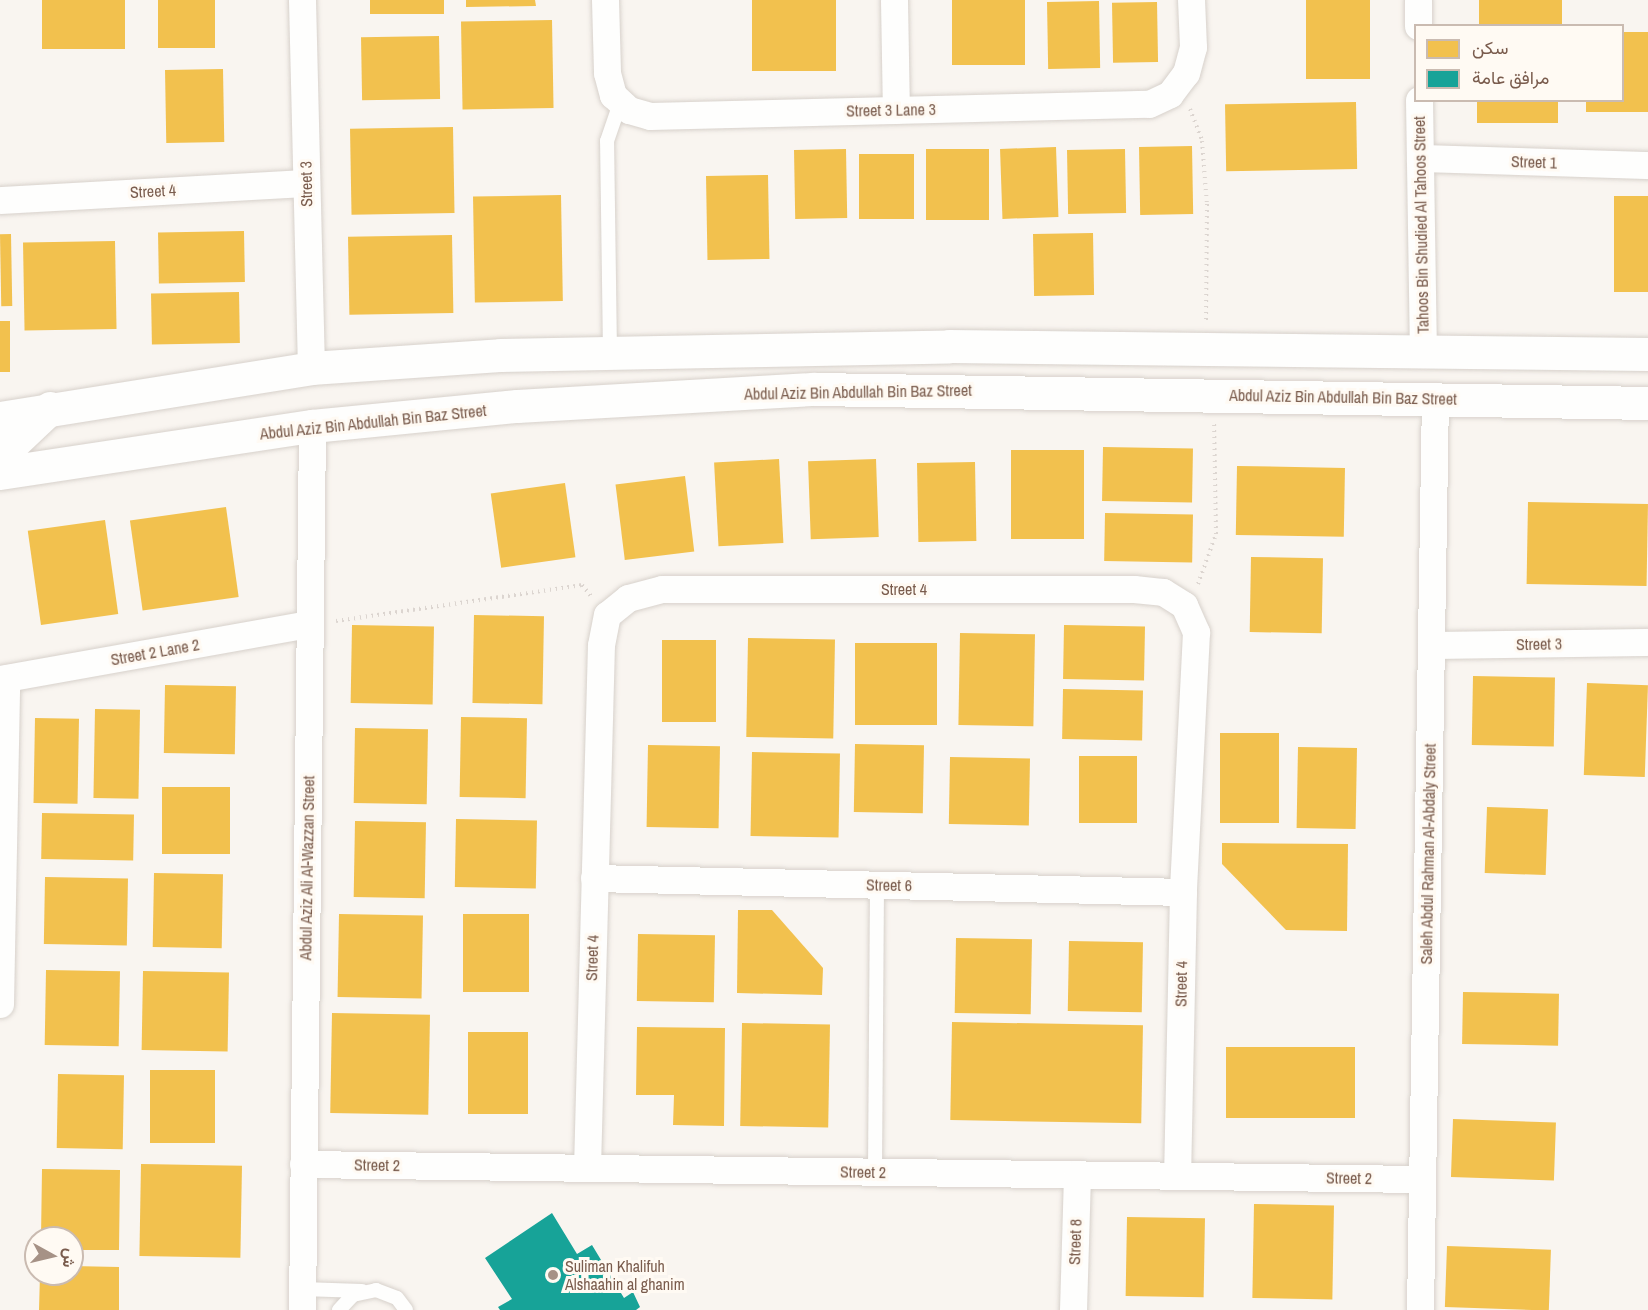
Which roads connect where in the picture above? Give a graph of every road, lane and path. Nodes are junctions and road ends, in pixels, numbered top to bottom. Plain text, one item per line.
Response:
1 (302, 0) edge
2 (605, 0) edge
3 (894, 0) edge
4 (1191, 0) edge
5 (1418, 0) edge
6 (1418, 24) edge
7 (1178, 85) junction
8 (1419, 102) edge
9 (620, 105) junction
10 (896, 110) junction
11 (1420, 158) junction
12 (1648, 165) edge
13 (305, 183) junction
14 (0, 200) edge
15 (789, 346) junction
16 (949, 346) junction
17 (1206, 348) junction
18 (1423, 350) junction
19 (610, 352) junction
20 (1648, 354) edge
21 (310, 368) junction
22 (815, 389) junction
23 (1214, 394) junction
24 (1435, 398) junction
25 (629, 400) junction
26 (1648, 403) edge
27 (50, 408) junction
28 (0, 418) edge
29 (312, 426) junction
30 (0, 446) edge
31 (0, 473) edge
32 (1185, 605) junction
33 (607, 615) junction
34 (309, 624) junction
35 (1648, 642) edge
36 (1431, 645) junction
37 (3, 679) edge
38 (594, 878) junction
39 (877, 885) junction
40 (1183, 892) junction
41 (0, 1004) edge
42 (303, 1164) junction
43 (586, 1168) junction
44 (875, 1172) junction
45 (1077, 1174) junction
46 (1177, 1176) junction
47 (1422, 1179) junction
48 (364, 1291) junction
49 (302, 1299) edge
50 (339, 1310) edge
51 (406, 1310) edge
52 (1073, 1310) edge
53 (1420, 1310) edge

1 - 13 street, Street 3
2 - 9 street
3 - 10 street
4 - 7 street
5 - 6 street
7 - 10 street, Street 3 Lane 3
7 - 17 path
8 - 11 street, Tahoos Bin Shudied Al Tahoos Street
9 - 10 street, Street 3 Lane 3
9 - 19 lane
11 - 12 street, Street 1
11 - 18 street, Tahoos Bin Shudied Al Tahoos Street
13 - 14 street, Street 4
13 - 21 street, Street 3
15 - 16 street
15 - 19 street
15 - 25 street
16 - 17 street
16 - 22 street
17 - 18 street
18 - 20 street
19 - 21 street
21 - 27 street
22 - 23 street, Abdul Aziz Bin Abdullah Bin Baz Street
22 - 25 street, Abdul Aziz Bin Abdullah Bin Baz Street
23 - 24 street, Abdul Aziz Bin Abdullah Bin Baz Street
23 - 32 path
24 - 26 street, Abdul Aziz Bin Abdullah Bin Baz Street
24 - 36 street, Saleh Abdul Rahman Al-Abdaly Street
25 - 29 street, Abdul Aziz Bin Abdullah Bin Baz Street
27 - 28 street
27 - 30 street
29 - 31 street, Abdul Aziz Bin Abdullah Bin Baz Street
29 - 34 street, Abdul Aziz Ali Al-Wazzan Street
32 - 33 street, Street 4
32 - 40 street, Street 4
33 - 34 path
33 - 38 street, Street 4
34 - 37 street, Street 2 Lane 2
34 - 42 street, Abdul Aziz Ali Al-Wazzan Street
35 - 36 street, Street 3
36 - 47 street, Saleh Abdul Rahman Al-Abdaly Street
37 - 41 street
38 - 39 street, Street 6
38 - 43 street, Street 4
39 - 40 street, Street 6
39 - 44 lane
40 - 46 street, Street 4
42 - 43 street, Street 2
42 - 49 street, Abdul Aziz Ali Al-Wazzan Street
43 - 44 street, Street 2
44 - 45 street, Street 2
45 - 46 street, Street 2
45 - 52 street, Street 8
46 - 47 street, Street 2
47 - 53 street, Saleh Abdul Rahman Al-Abdaly Street
48 - 49 lane
48 - 50 lane
48 - 51 lane

